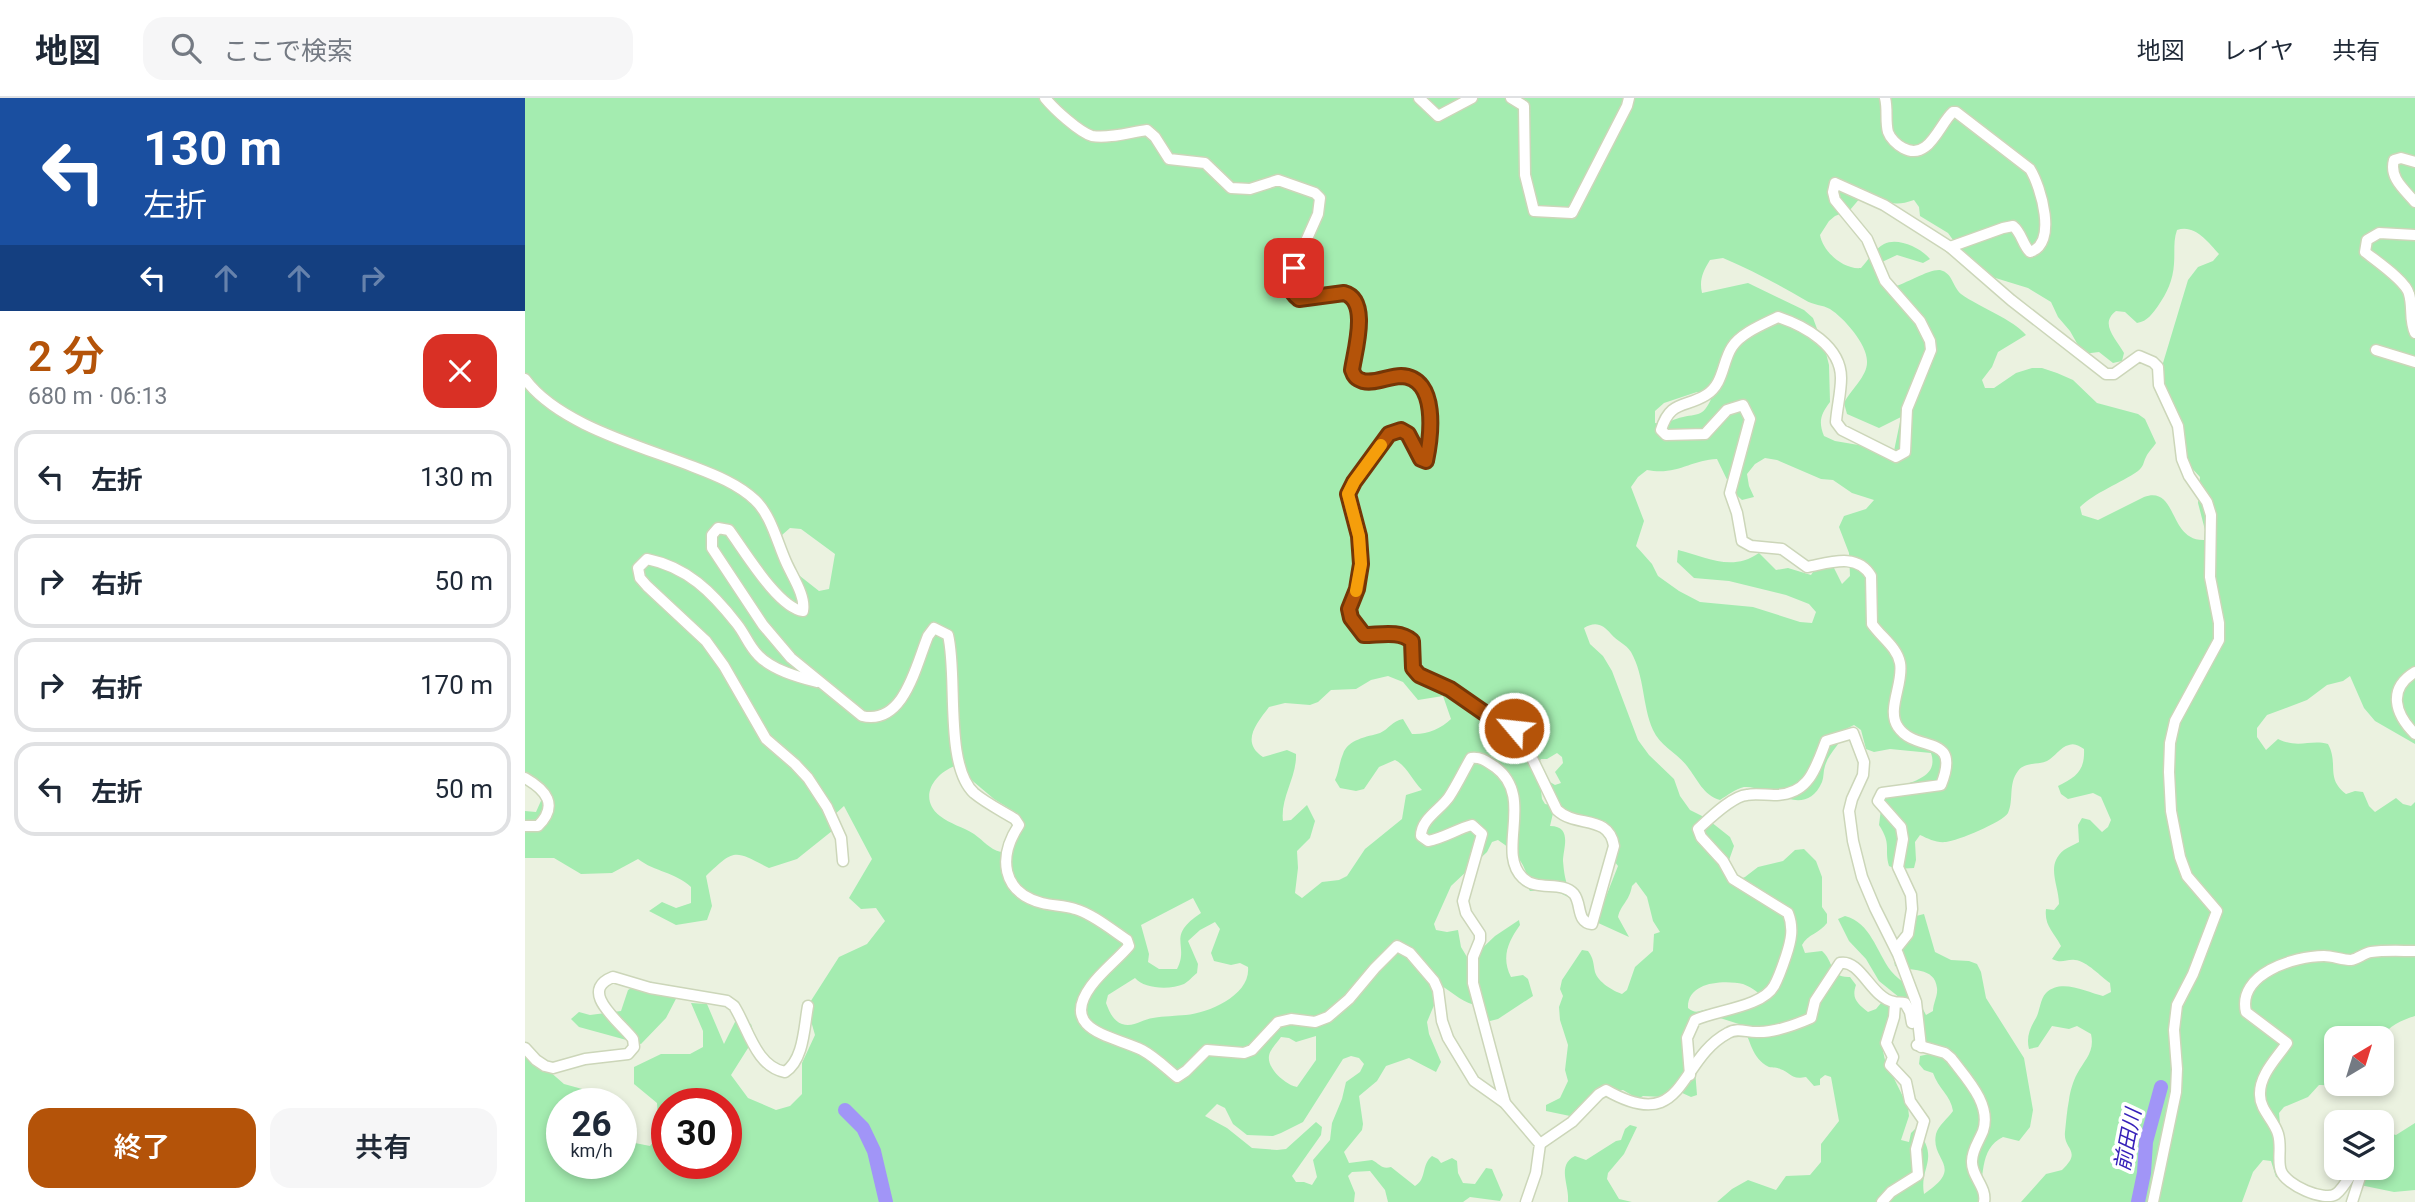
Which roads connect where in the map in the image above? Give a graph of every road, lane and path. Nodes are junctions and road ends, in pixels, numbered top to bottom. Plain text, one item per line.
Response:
1 (1045, 98) edge
2 (1419, 98) edge
3 (1472, 98) edge
4 (1511, 98) edge
5 (1629, 98) edge
6 (1885, 98) edge
7 (2415, 162) edge
8 (2415, 202) edge
9 (2415, 235) edge
10 (1950, 247) junction
11 (2415, 333) edge
12 (2376, 351) dead end
13 (2415, 362) edge
14 (525, 379) edge
15 (2415, 672) edge
16 (821, 683) junction
17 (2415, 734) edge
18 (525, 778) edge
19 (525, 827) edge
20 (843, 861) dead end
21 (1896, 949) junction
22 (2415, 951) edge
23 (1895, 1003) junction
24 (808, 1006) dead end
25 (1921, 1047) junction
26 (525, 1048) edge
27 (1690, 1075) junction
28 (1505, 1103) junction
29 (1540, 1144) junction
30 (2346, 1180) edge
31 (2359, 1180) edge
32 (1526, 1202) edge
33 (1882, 1202) edge
34 (1984, 1202) edge
35 (2153, 1202) edge
36 (2352, 1202) edge

1 - 28 street
2 - 3 street
4 - 5 street
6 - 10 street
7 - 8 street
9 - 11 street
10 - 21 street
10 - 35 street
12 - 13 street
14 - 16 street
15 - 17 street
16 - 20 street
16 - 28 street
18 - 19 street
21 - 25 street
21 - 27 street
22 - 30 street
23 - 25 street
23 - 27 street
23 - 33 street
24 - 26 street
25 - 34 street
27 - 29 street
28 - 29 street
29 - 32 street
31 - 36 street

